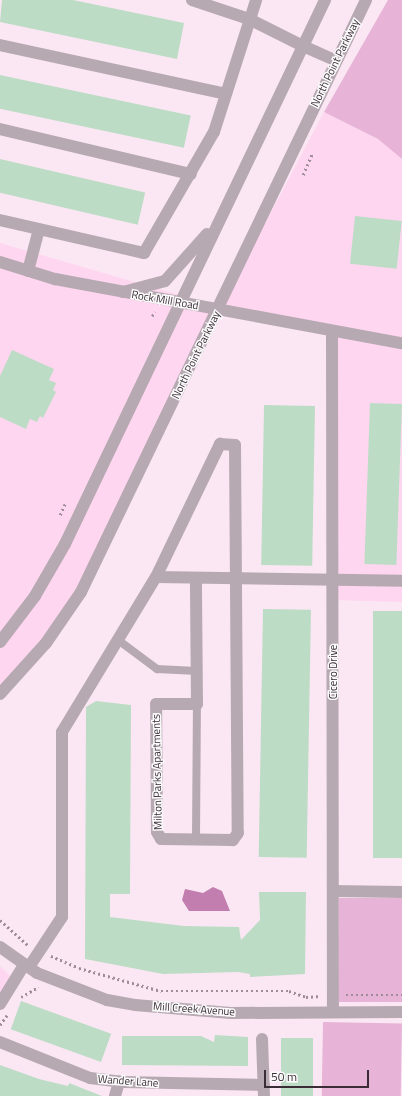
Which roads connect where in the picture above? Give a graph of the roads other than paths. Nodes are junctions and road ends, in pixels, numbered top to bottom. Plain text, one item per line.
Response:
1 (192, 0) edge
2 (256, 0) edge
3 (326, 0) edge
4 (366, 0) edge
5 (249, 19) junction
6 (0, 45) edge
7 (303, 46) junction
8 (336, 61) junction
9 (226, 94) junction
10 (0, 130) edge
11 (191, 174) junction
12 (0, 220) edge
13 (220, 220) junction
14 (39, 229) junction
15 (0, 262) edge
16 (28, 271) junction
17 (123, 292) junction
18 (180, 302) junction
19 (218, 309) junction
20 (332, 332) junction
21 (402, 343) edge
22 (156, 577) junction
23 (196, 580) junction
24 (236, 580) junction
25 (333, 581) junction
26 (402, 582) edge
27 (118, 640) junction
28 (0, 642) edge
29 (197, 671) junction
30 (0, 694) edge
31 (197, 704) junction
32 (196, 839) junction
33 (333, 892) junction
34 (402, 892) edge
35 (0, 947) edge
36 (26, 966) junction
37 (0, 1004) edge
38 (333, 1012) junction
39 (402, 1012) edge
40 (262, 1040) dead end
41 (0, 1042) edge
42 (119, 1082) junction
43 (264, 1090) edge
44 (115, 1096) edge

1 - 5 street
2 - 5 street
3 - 7 street
4 - 8 street, North Point Parkway
5 - 7 street
5 - 9 street
6 - 9 street
7 - 8 street
7 - 13 street
8 - 19 street, North Point Parkway
9 - 11 street
10 - 11 street
11 - 14 street
12 - 14 street
13 - 17 street
13 - 18 street
14 - 16 street
15 - 16 street, Rock Mill Road
16 - 17 street, Rock Mill Road
17 - 18 street, Rock Mill Road
18 - 19 street, Rock Mill Road
18 - 28 street
19 - 20 street, Rock Mill Road
19 - 30 street, North Point Parkway
20 - 21 street, Rock Mill Road
20 - 25 street, Cicero Drive
22 - 23 street
22 - 24 street, Milton Parks Apartments
22 - 27 street, Milton Parks Apartments
23 - 24 street
23 - 29 street
24 - 25 street
24 - 32 street, Milton Parks Apartments
25 - 26 street
25 - 33 street, Cicero Drive
27 - 29 lane
27 - 36 street, Milton Parks Apartments
29 - 31 street
31 - 32 lane
31 - 32 street, Milton Parks Apartments
33 - 34 street
33 - 38 street, Cicero Drive
35 - 36 street, Mill Creek Avenue
36 - 37 street, Milton Parks Apartments
36 - 38 street, Mill Creek Avenue
38 - 39 street, Mill Creek Avenue
40 - 43 street
41 - 42 street, Wander Lane
42 - 43 street, Wander Lane
42 - 44 street

